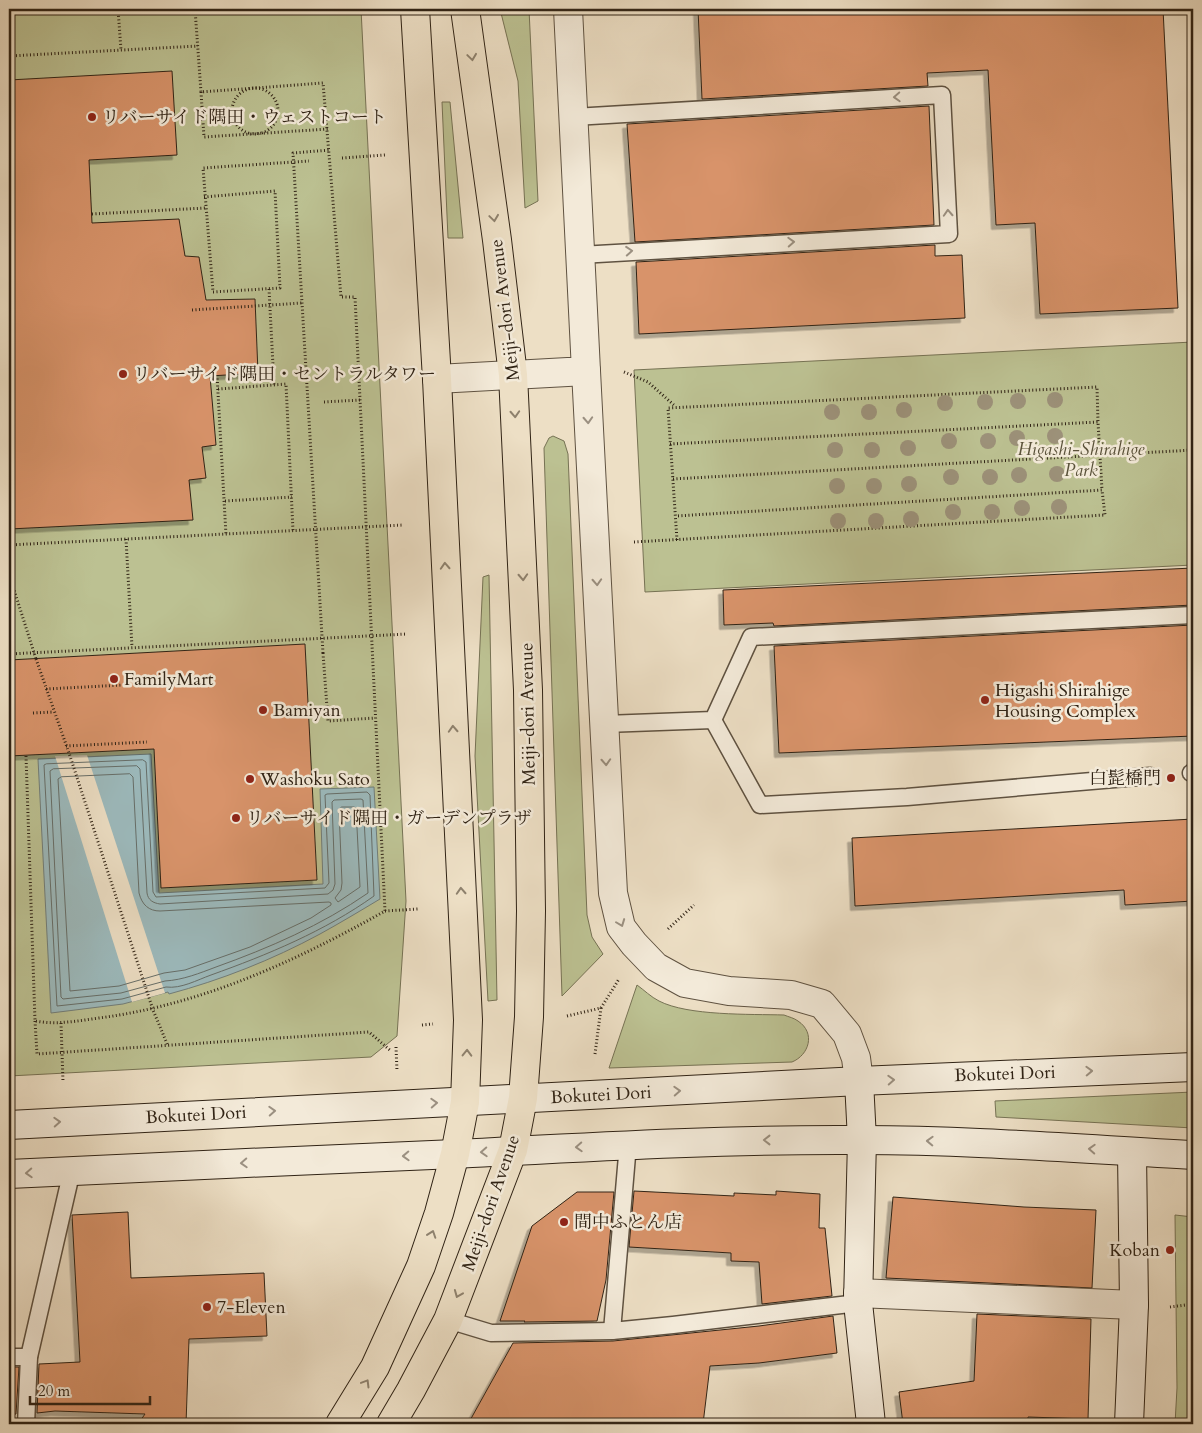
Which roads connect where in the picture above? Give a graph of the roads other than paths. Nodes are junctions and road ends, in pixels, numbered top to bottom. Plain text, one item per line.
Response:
1 (415, 9) edge
2 (465, 9) edge
3 (568, 9) edge
4 (574, 117) junction
5 (580, 254) junction
6 (586, 372) junction
7 (513, 375) junction
8 (436, 380) junction
9 (1193, 616) edge
10 (713, 720) junction
11 (605, 724) junction
12 (1150, 776) dead end
13 (1193, 1067) edge
14 (859, 1081) junction
15 (523, 1098) junction
16 (465, 1102) junction
17 (9, 1125) edge
18 (862, 1140) junction
19 (628, 1144) junction
20 (513, 1150) junction
21 (1132, 1152) junction
22 (455, 1154) junction
23 (1193, 1155) edge
24 (72, 1170) junction
25 (9, 1174) edge
26 (858, 1298) junction
27 (1134, 1305) junction
28 (448, 1320) junction
29 (612, 1331) junction
30 (9, 1356) edge
31 (29, 1357) junction
32 (26, 1424) edge
33 (340, 1424) edge
34 (391, 1424) edge
35 (871, 1424) edge
36 (1130, 1424) edge

1 - 8 main road
2 -> 7 main road, Meiji-dori Avenue
3 - 4 main road
4 - 5 main road
5 -> 4 lane
5 - 6 main road
6 - 7 main road
6 -> 11 main road
7 - 8 main road
7 -> 15 main road, Meiji-dori Avenue
16 -> 8 main road
9 - 10 lane
10 - 11 lane
10 - 12 lane
11 -> 14 main road
14 -> 13 main road, Bokutei Dori
15 -> 14 main road, Bokutei Dori
14 - 18 main road
15 - 16 main road, Bokutei Dori
15 - 20 main road, Meiji-dori Avenue
17 -> 16 main road, Bokutei Dori
16 - 22 main road
18 -> 19 main road
21 -> 18 main road
18 - 26 main road
19 -> 20 main road
19 - 29 lane
20 -> 22 main road
20 -> 28 main road, Meiji-dori Avenue
21 - 23 main road
21 - 27 main road
22 -> 24 main road
33 -> 22 main road
24 -> 25 main road
24 - 31 lane
26 - 27 main road
26 - 29 lane
26 - 35 main road
27 - 36 main road
28 - 29 lane
28 - 34 main road, Meiji-dori Avenue
30 - 31 lane
31 - 32 lane

